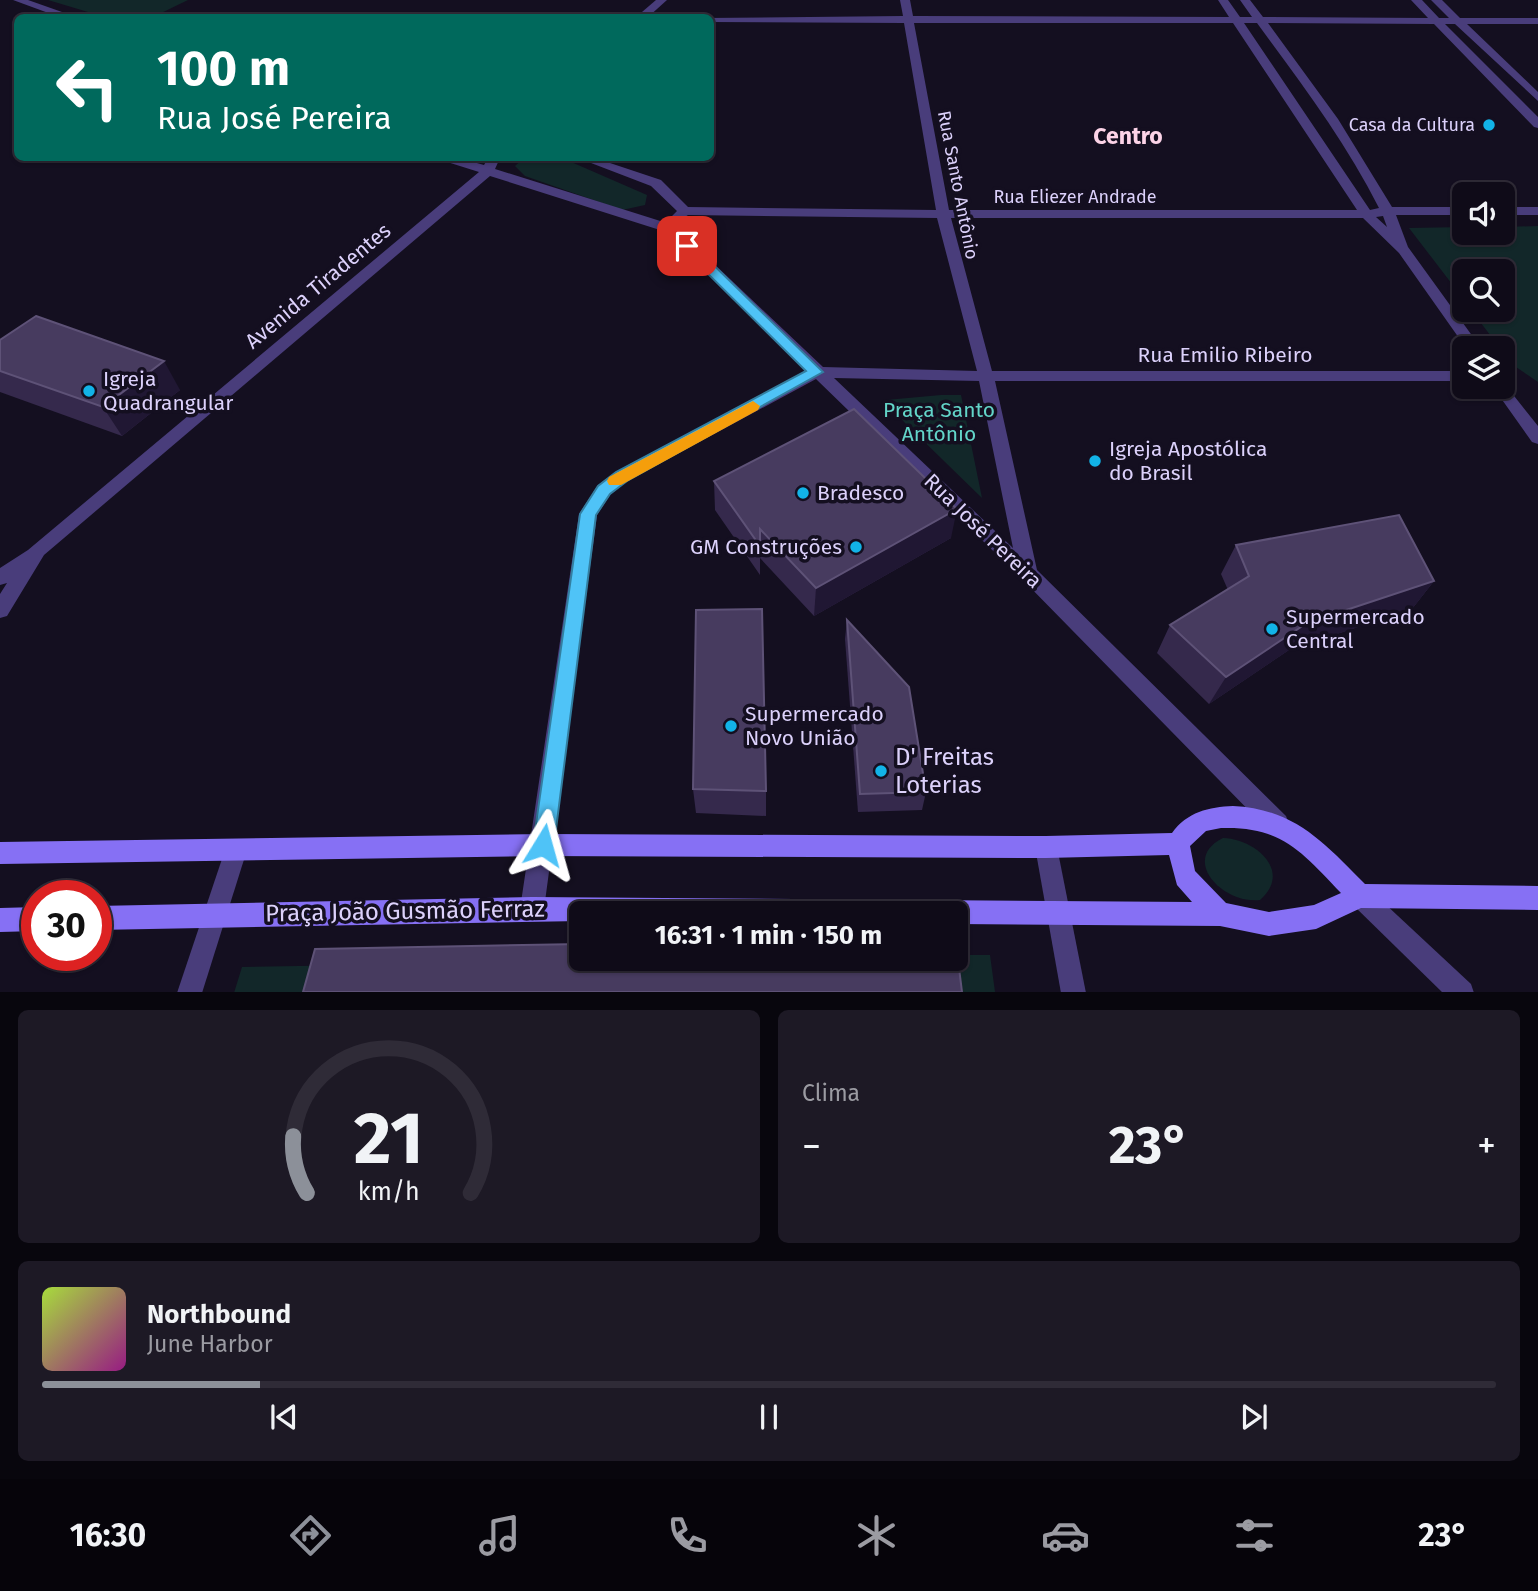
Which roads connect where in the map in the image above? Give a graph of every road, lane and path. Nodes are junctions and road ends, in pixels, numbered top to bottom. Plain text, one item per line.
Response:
1 (18, 0) edge
2 (663, 0) edge
3 (905, 0) edge
4 (1223, 0) edge
5 (1245, 0) edge
6 (1416, 0) edge
7 (1436, 0) edge
8 (62, 14) edge
9 (645, 14) edge
10 (714, 19) edge
11 (910, 20) junction
12 (1261, 21) junction
13 (1437, 21) junction
14 (1458, 21) junction
15 (1538, 21) edge
16 (1239, 22) junction
17 (1538, 98) edge
18 (1538, 124) edge
19 (470, 161) edge
20 (593, 161) edge
21 (491, 164) edge
22 (685, 211) junction
23 (1390, 211) junction
24 (1452, 211) edge
25 (1515, 211) edge
26 (1538, 211) edge
27 (943, 214) junction
28 (1366, 214) junction
29 (668, 228) junction
30 (1404, 250) junction
31 (1465, 336) edge
32 (816, 372) junction
33 (986, 376) junction
34 (1452, 376) edge
35 (1510, 399) edge
36 (1538, 438) edge
37 (38, 550) junction
38 (1028, 573) junction
39 (0, 578) edge
40 (0, 610) edge
41 (1278, 824) junction
42 (1178, 844) junction
43 (543, 845) junction
44 (1046, 847) junction
45 (236, 850) junction
46 (0, 853) edge
47 (1360, 896) junction
48 (1538, 898) edge
49 (532, 909) junction
50 (214, 914) junction
51 (1058, 914) junction
52 (1220, 914) junction
53 (112, 917) edge
54 (21, 919) edge
55 (0, 920) edge
56 (189, 992) edge
57 (1073, 992) edge
58 (1462, 992) edge

1 - 8 street
2 - 9 street
3 - 11 street, Rua Santo Antônio
4 - 16 street
5 - 12 street
6 - 13 street
7 - 14 street
10 - 11 street
11 - 16 street
11 - 27 street, Rua Santo Antônio
12 - 13 street
12 - 16 street
12 - 23 street
13 - 14 street
13 - 18 street
14 - 15 street
14 - 17 street
16 - 28 street
19 - 21 street, Rua José Pereira
20 - 22 street
21 - 29 street, Rua José Pereira
21 - 37 street, Avenida Tiradentes
22 - 27 street, Rua Eliezer Andrade
22 - 29 street
23 - 24 street, Rua Eliezer Andrade
23 - 28 street, Rua Eliezer Andrade
23 - 30 street
25 - 26 street
27 - 28 street, Rua Eliezer Andrade
27 - 33 street, Rua Santo Antônio
28 - 30 street
29 - 32 street, Rua José Pereira
30 - 31 street
32 - 33 street, Rua Emilio Ribeiro
32 - 38 street, Rua José Pereira
32 - 43 street
33 - 34 street, Rua Emilio Ribeiro
33 - 38 street, Rua Santo Antônio
35 - 36 street
37 - 39 street
37 - 40 street, Avenida Tiradentes
38 - 41 street, Rua José Pereira
41 - 42 street
41 - 47 street
42 - 44 street
42 - 52 street
43 - 44 street
43 - 45 street
43 - 49 street
44 - 51 street
45 - 46 street
45 - 50 street
47 - 48 street
47 - 52 street, Praça João Gusmão Ferraz
47 - 58 street
49 - 50 street, Praça João Gusmão Ferraz
49 - 51 street, Praça João Gusmão Ferraz
50 - 53 street, Praça João Gusmão Ferraz
50 - 56 street
51 - 52 street, Praça João Gusmão Ferraz
51 - 57 street
54 - 55 street

